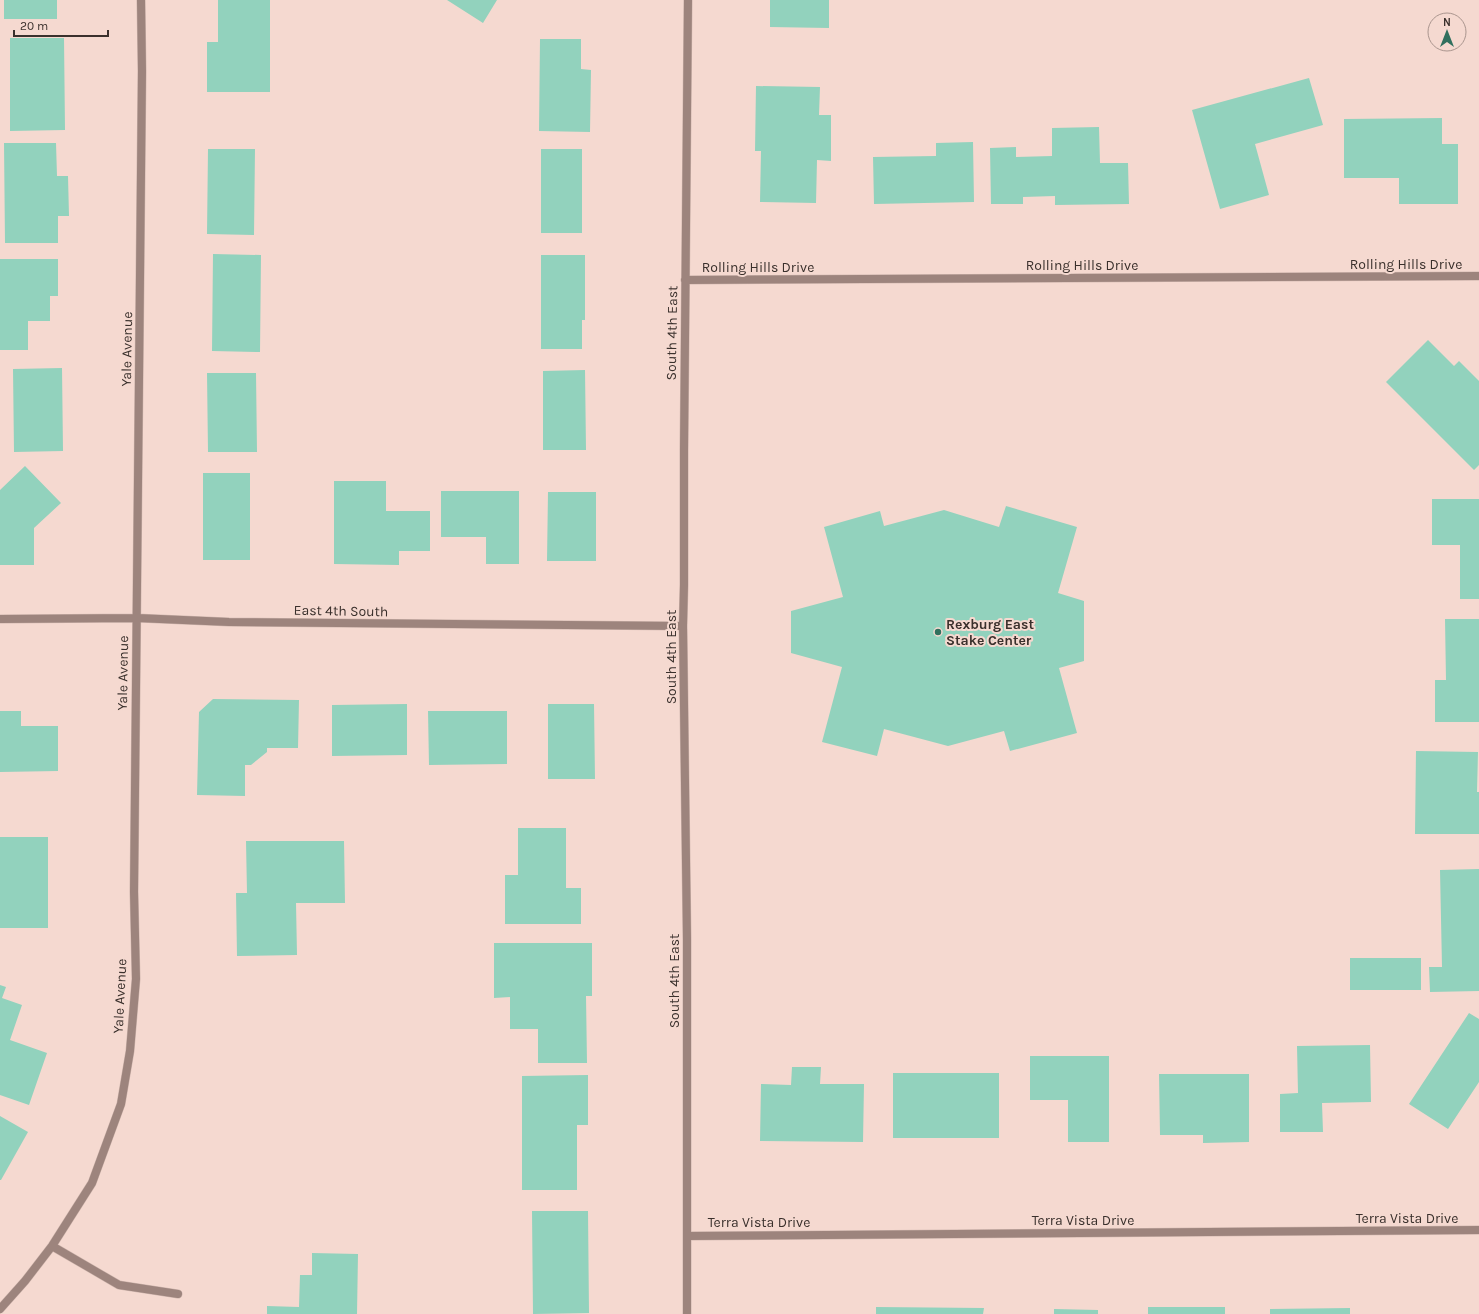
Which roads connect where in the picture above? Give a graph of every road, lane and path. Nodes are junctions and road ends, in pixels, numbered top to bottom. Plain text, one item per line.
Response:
1 (141, 0) edge
2 (688, 0) edge
3 (1479, 276) edge
4 (685, 280) junction
5 (137, 618) junction
6 (0, 619) edge
7 (683, 626) junction
8 (1479, 1230) edge
9 (687, 1236) junction
10 (52, 1246) junction
11 (178, 1294) dead end
12 (0, 1309) edge
13 (687, 1314) edge

1 - 5 street, Yale Avenue
2 - 4 street, South 4th East
3 - 4 street, Rolling Hills Drive
4 - 7 street, South 4th East
5 - 6 street, East 4th South
5 - 7 street, East 4th South
5 - 10 street, Yale Avenue
7 - 9 street, South 4th East
8 - 9 street, Terra Vista Drive
9 - 13 street, South 4th East
10 - 11 street
10 - 12 street, Yale Avenue

